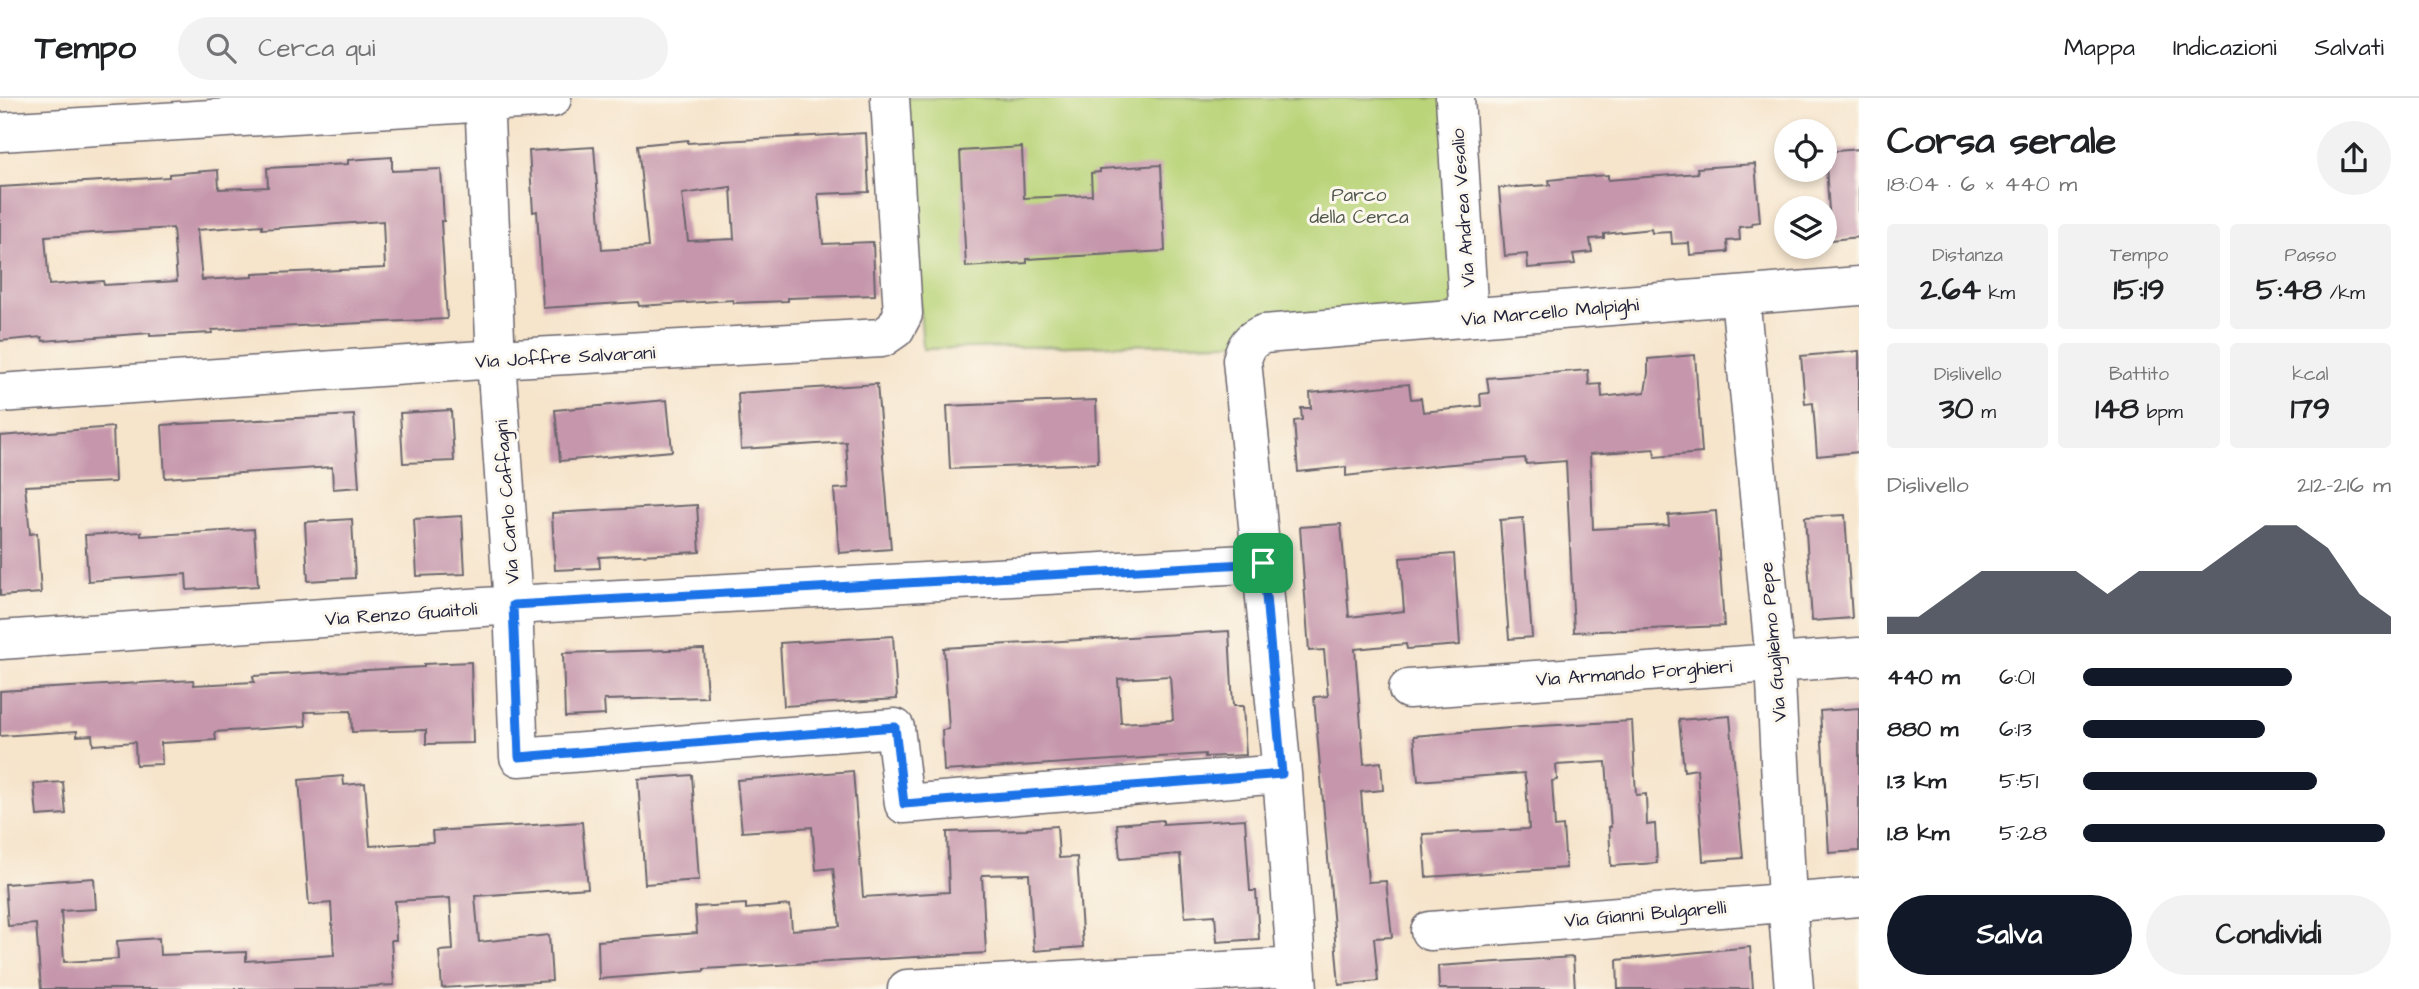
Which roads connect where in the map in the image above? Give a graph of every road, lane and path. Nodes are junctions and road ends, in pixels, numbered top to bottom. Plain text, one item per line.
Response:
1 (552, 98) edge
2 (890, 98) edge
3 (1455, 98) edge
4 (484, 100) edge
5 (0, 132) edge
6 (1859, 286) edge
7 (1740, 296) junction
8 (1469, 317) junction
9 (496, 359) junction
10 (0, 393) edge
11 (1263, 563) junction
12 (513, 605) junction
13 (0, 640) edge
14 (1859, 657) edge
15 (1775, 662) junction
16 (1408, 688) dead end
17 (1282, 774) junction
18 (1859, 897) edge
19 (1787, 901) junction
20 (1430, 931) dead end
21 (1297, 978) edge
22 (907, 989) edge
23 (1794, 989) edge

1 - 4 street
2 - 9 street, Via Joffre Salvarani
3 - 8 street, Via Andrea Vesalio
4 - 5 street
4 - 9 street, Via Carlo Caffagni
6 - 7 street, Via Marcello Malpighi
7 - 8 street, Via Marcello Malpighi
7 - 15 street, Via Guglielmo Pepe
8 - 11 street, Via Marcello Malpighi
9 - 10 street, Via Joffre Salvarani
9 - 12 street, Via Carlo Caffagni
11 - 12 street, Via Renzo Guaitoli
11 - 17 street
12 - 13 street, Via Renzo Guaitoli
12 - 17 street, Via Carlo Caffagni
14 - 15 street, Via Armando Forghieri
15 - 16 street, Via Armando Forghieri
15 - 19 street, Via Guglielmo Pepe
17 - 21 street
18 - 19 street, Via Gianni Bulgarelli
19 - 20 street, Via Gianni Bulgarelli
19 - 23 street, Via Guglielmo Pepe
21 - 22 street

